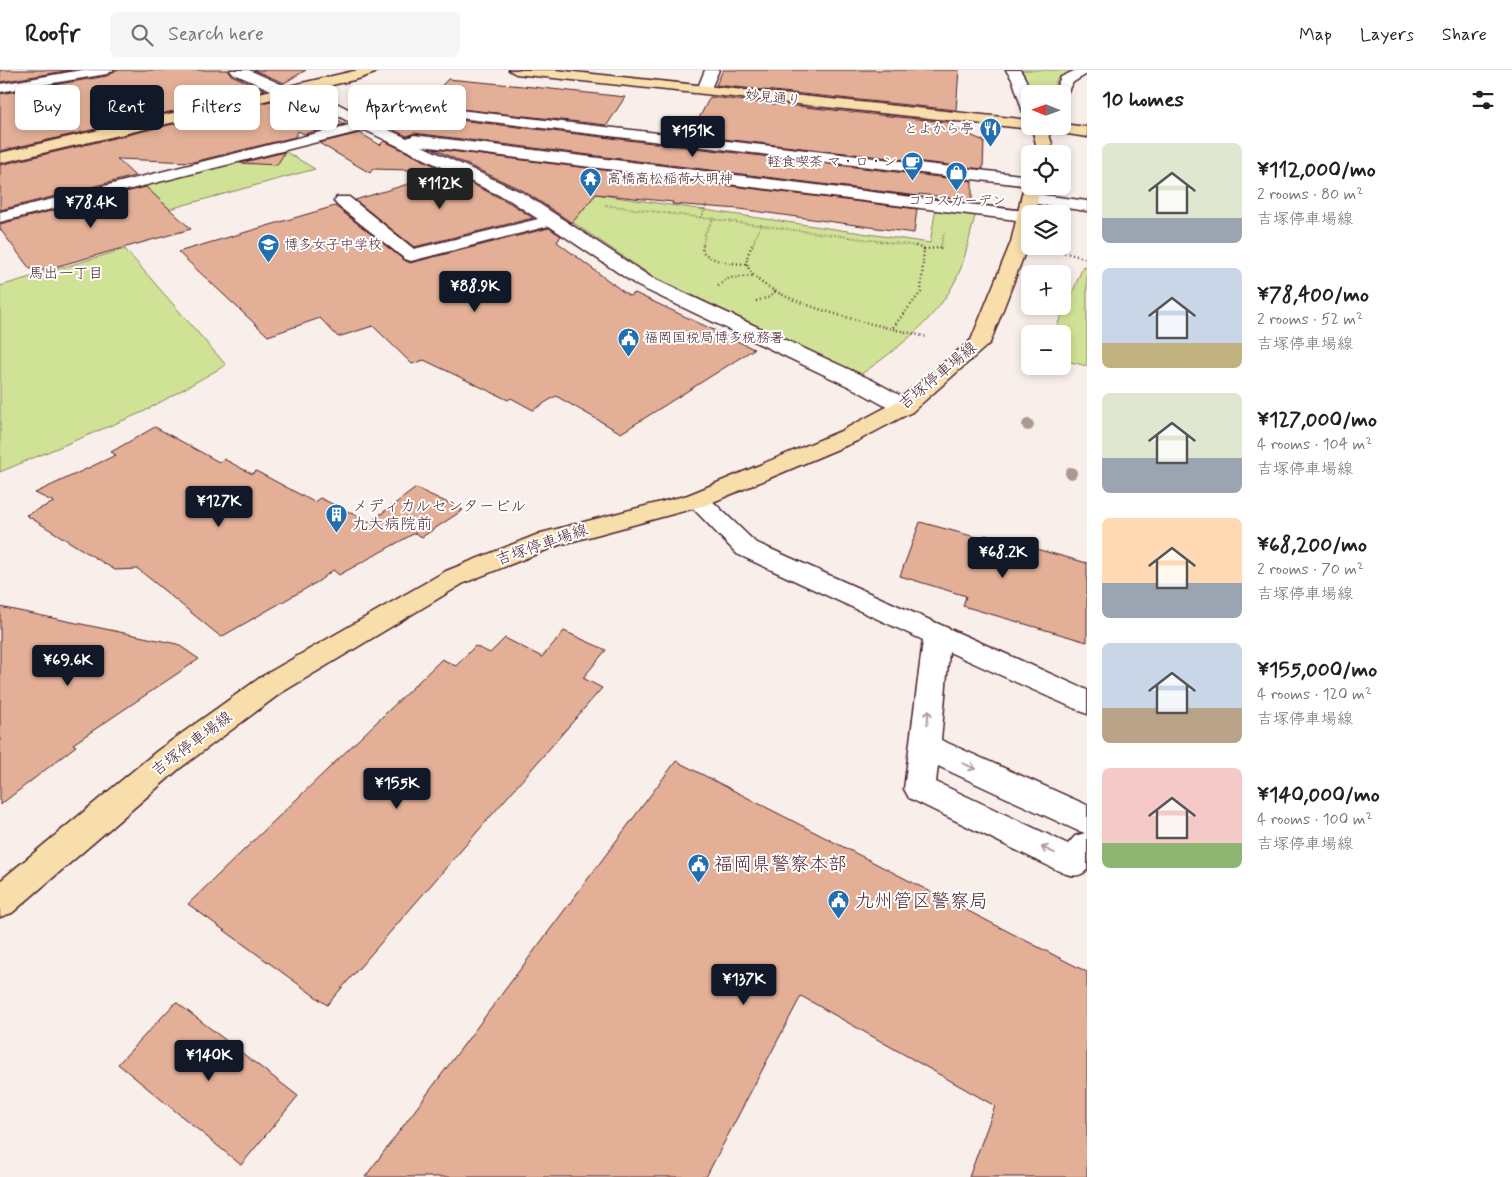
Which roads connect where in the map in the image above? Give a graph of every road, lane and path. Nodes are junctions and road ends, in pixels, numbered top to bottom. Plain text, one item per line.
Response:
1 (107, 70) edge
2 (237, 70) edge
3 (370, 70) edge
4 (516, 70) edge
5 (712, 70) edge
6 (1013, 70) edge
7 (1083, 70) edge
8 (277, 85) edge
9 (317, 85) edge
10 (1021, 85) edge
11 (1064, 85) edge
12 (0, 88) edge
13 (704, 90) junction
14 (270, 96) edge
15 (466, 115) edge
16 (1021, 124) edge
17 (348, 128) edge
18 (377, 130) edge
19 (1071, 130) edge
20 (1087, 132) edge
21 (397, 140) junction
22 (726, 146) junction
23 (0, 158) edge
24 (715, 176) junction
25 (1021, 194) edge
26 (1021, 195) edge
27 (1029, 195) edge
28 (343, 201) dead end
29 (605, 205) dead end
30 (1087, 206) edge
31 (0, 217) edge
32 (714, 218) junction
33 (554, 220) junction
34 (761, 224) junction
35 (1071, 254) edge
36 (1087, 259) edge
37 (747, 264) junction
38 (754, 276) junction
39 (717, 289) dead end
40 (774, 292) junction
41 (753, 301) dead end
42 (893, 327) junction
43 (927, 337) dead end
44 (904, 407) junction
45 (697, 500) junction
46 (937, 634) junction
47 (1087, 703) edge
48 (925, 746) junction
49 (1087, 820) edge
50 (1087, 846) edge
51 (0, 902) edge

1 - 12 street
2 - 8 street
3 - 9 main road
4 - 13 main road, 妙見通り
5 - 13 street
6 - 10 street
7 - 11 street
13 - 16 main road, 妙見通り
14 - 23 main road
15 - 22 street
17 - 31 street
18 - 21 street
19 - 20 main road
21 - 24 street
21 - 33 street
22 - 24 street
22 - 25 street
24 - 26 street
27 - 30 street
27 - 44 main road, 吉塚停車場線
28 - 33 street
29 - 32 path
32 - 34 path
32 - 37 path
33 - 44 street
34 - 37 path
34 - 42 path
35 - 36 path
37 - 38 path
38 - 39 path
38 - 40 path
40 - 41 path
40 - 42 path
42 - 43 path
44 - 45 main road, 吉塚停車場線
45 - 46 street
45 - 51 main road, 吉塚停車場線
46 - 47 street
48 -> 46 street
48 -> 49 street
50 -> 48 street

